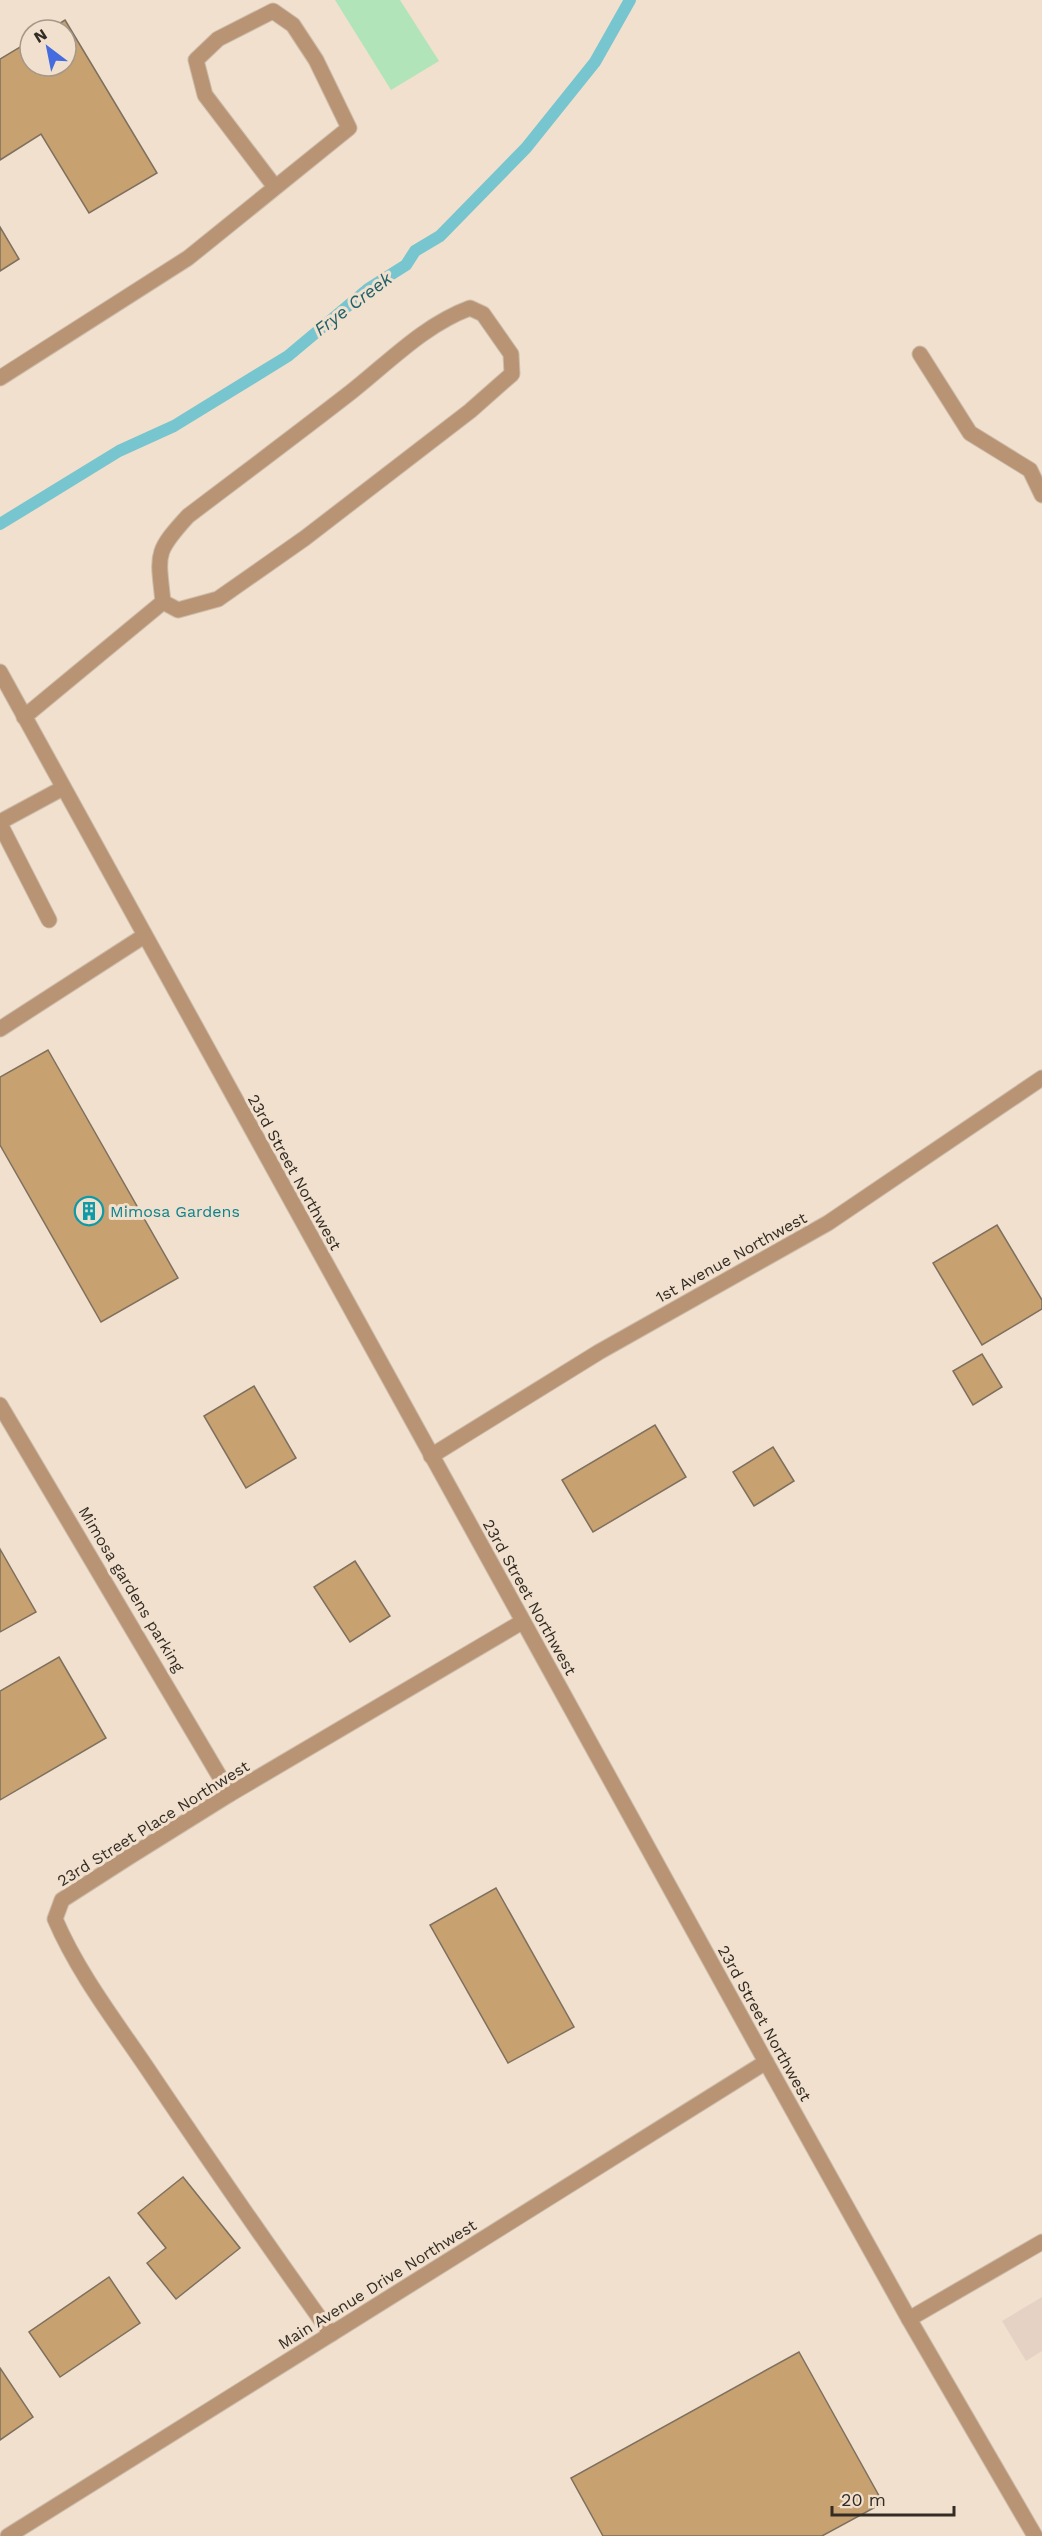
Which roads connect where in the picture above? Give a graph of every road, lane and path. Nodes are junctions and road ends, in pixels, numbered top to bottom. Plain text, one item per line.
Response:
1 (275, 187) junction
2 (920, 354) dead end
3 (0, 378) edge
4 (1042, 495) edge
5 (164, 602) junction
6 (0, 672) edge
7 (24, 717) junction
8 (63, 789) junction
9 (0, 823) edge
10 (49, 920) dead end
11 (144, 936) junction
12 (0, 1029) edge
13 (1042, 1078) edge
14 (0, 1405) edge
15 (431, 1456) junction
16 (522, 1622) junction
17 (230, 1794) junction
18 (766, 2062) junction
19 (1042, 2241) edge
20 (909, 2319) junction
21 (332, 2334) junction
22 (8, 2536) edge
23 (1035, 2536) edge

1 - 1 street
1 - 3 street
2 - 4 street
5 - 5 street
5 - 7 street
6 - 7 street, 23rd Street Northwest
7 - 8 street, 23rd Street Northwest
8 - 9 street
8 - 11 street, 23rd Street Northwest
9 - 10 street
11 - 12 street
11 - 15 street, 23rd Street Northwest
13 - 15 street, 1st Avenue Northwest
14 - 17 street, Mimosa gardens parking
15 - 16 street, 23rd Street Northwest
16 - 17 street, 23rd Street Place Northwest
16 - 18 street, 23rd Street Northwest
17 - 21 street, 23rd Street Place Northwest
18 - 20 street, 23rd Street Northwest
18 - 21 street, Main Avenue Drive Northwest
19 - 20 street
20 - 23 street, 23rd Street Northwest
21 - 22 street, Main Avenue Drive Northwest

